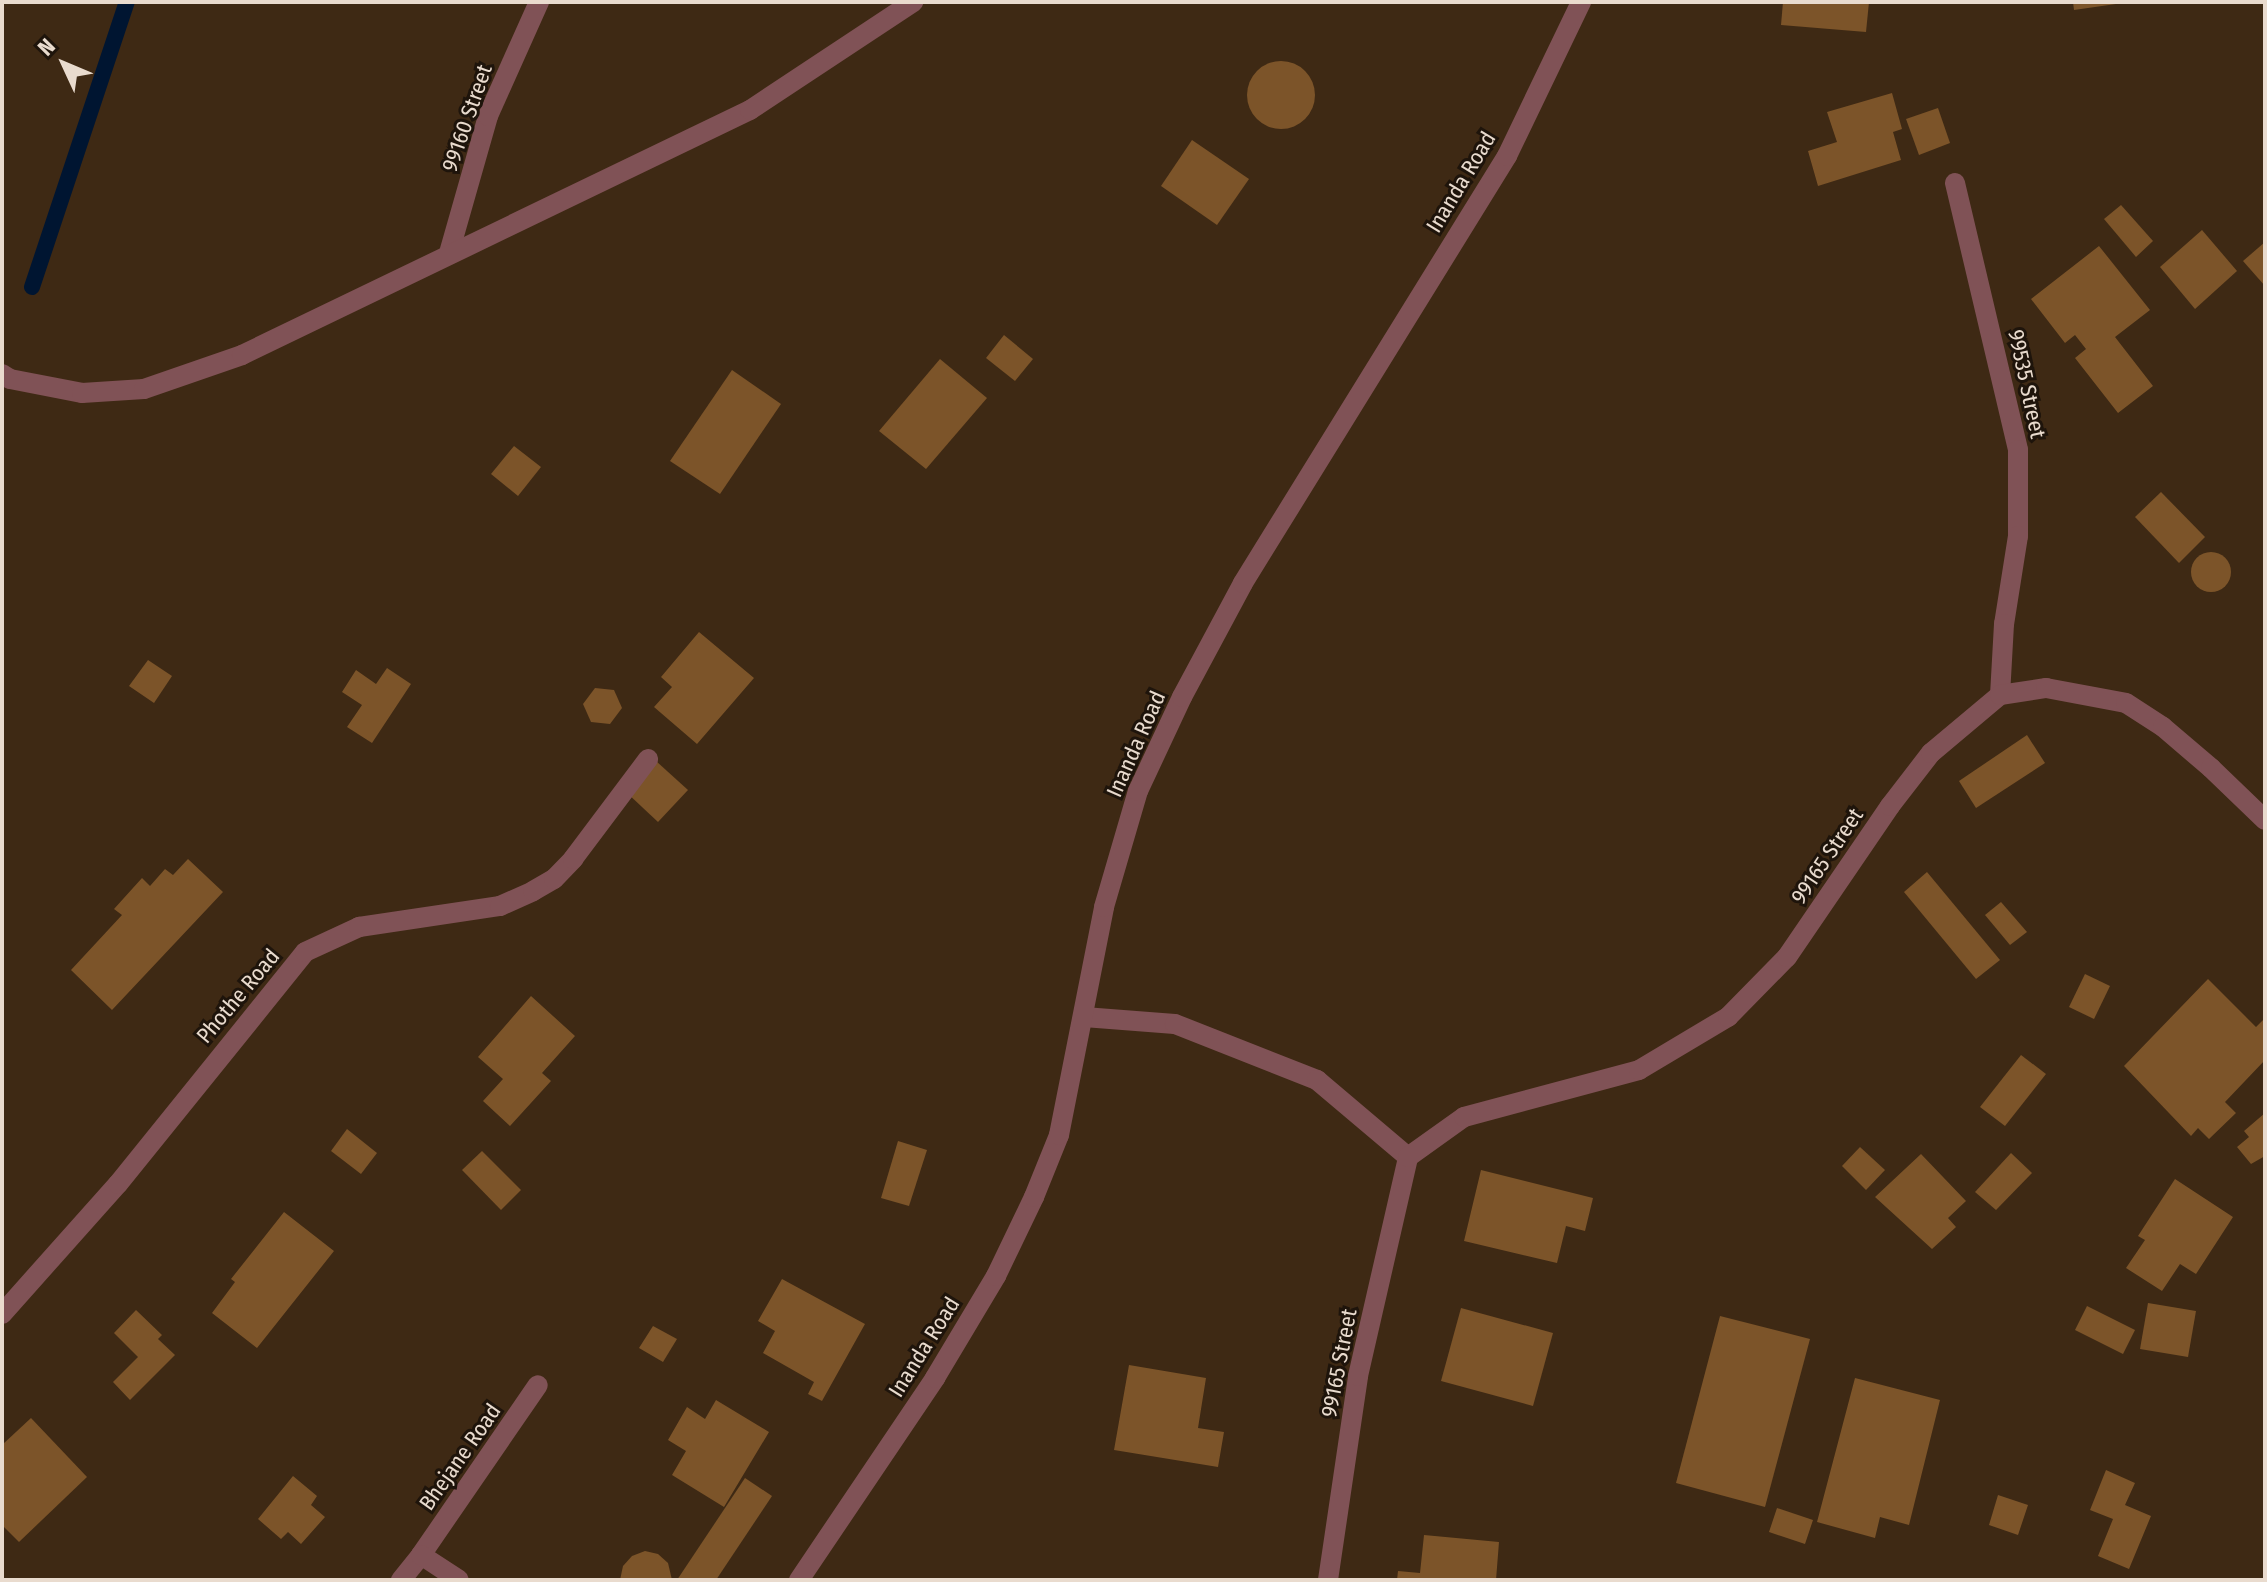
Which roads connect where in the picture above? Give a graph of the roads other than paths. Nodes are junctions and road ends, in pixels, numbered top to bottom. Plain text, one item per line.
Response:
1 (539, 2) edge
2 (913, 2) edge
3 (1581, 2) edge
4 (1955, 183) dead end
5 (449, 253) junction
6 (2, 374) edge
7 (2000, 695) junction
8 (648, 759) dead end
9 (2265, 820) edge
10 (1084, 1017) junction
11 (1408, 1157) junction
12 (2, 1314) edge
13 (538, 1385) dead end
14 (421, 1555) junction
15 (401, 1580) edge
16 (459, 1580) edge
17 (799, 1580) edge
18 (1328, 1580) edge

1 - 5 street, 99160 Street
2 - 5 street
3 - 10 street, Inanda Road
4 - 7 street, 99535 Street
5 - 6 street
7 - 9 street
7 - 11 street, 99165 Street
8 - 12 street, Phothe Road
10 - 11 street
10 - 17 street, Inanda Road
11 - 18 street, 99165 Street
13 - 14 street, Bhejane Road
14 - 15 street, Bhejane Road
14 - 16 street

